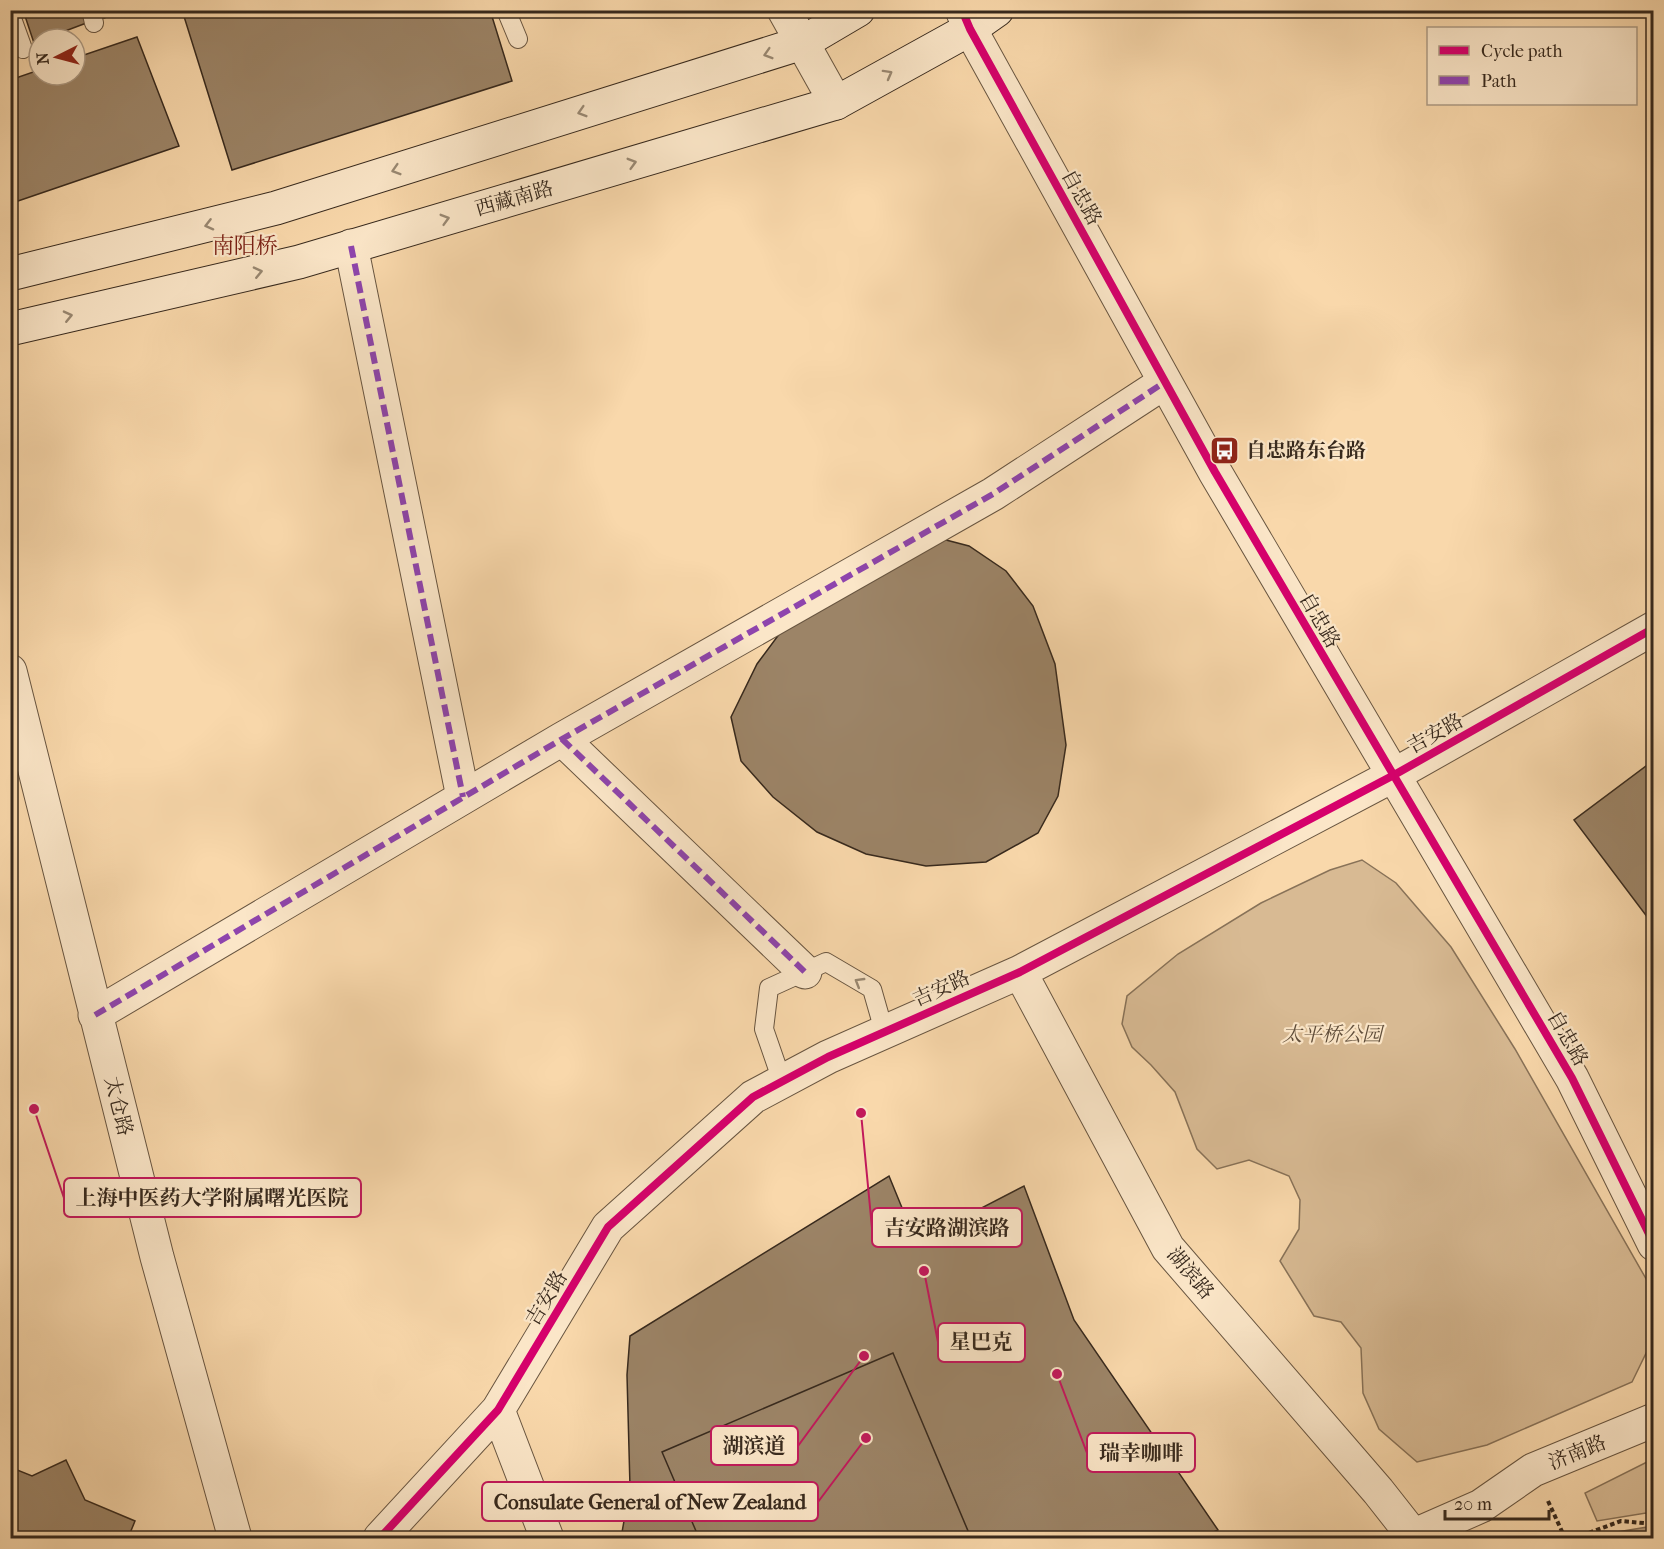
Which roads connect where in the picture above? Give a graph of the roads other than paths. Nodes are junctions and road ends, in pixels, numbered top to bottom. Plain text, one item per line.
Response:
1 (507, 10) edge
2 (784, 10) edge
3 (858, 10) edge
4 (997, 10) edge
5 (10, 13) edge
6 (966, 20) edge
7 (518, 39) dead end
8 (802, 44) junction
9 (23, 49) dead end
10 (836, 103) junction
11 (351, 246) junction
12 (10, 274) edge
13 (10, 329) edge
14 (1165, 382) junction
15 (1653, 628) edge
16 (11, 675) edge
17 (562, 739) junction
18 (1394, 775) junction
19 (463, 797) junction
20 (805, 972) junction
21 (1020, 972) junction
22 (95, 1015) junction
23 (884, 1032) junction
24 (782, 1081) junction
25 (1653, 1244) edge
26 (498, 1410) junction
27 (1653, 1420) edge
28 (1412, 1538) edge
29 (235, 1539) edge
30 (380, 1539) edge
31 (547, 1539) edge

1 - 7 lane
2 - 8 street
3 - 8 street
4 - 6 street, 西藏南路
5 - 9 lane
10 -> 6 street, 西藏南路
6 - 14 street, 自忠路
8 - 10 street
8 -> 12 street
11 -> 10 street, 西藏南路
13 -> 11 street, 西藏南路
11 - 19 street
14 - 17 street
14 - 18 street, 自忠路
15 - 18 street, 吉安路
16 - 22 street, 太仓路
17 - 19 street
17 - 20 street
18 - 21 street, 吉安路
18 - 25 street, 自忠路
19 - 22 street
23 -> 20 lane
20 - 24 lane
21 - 23 street, 吉安路
21 - 28 street, 湖滨路
22 - 29 street, 太仓路
23 - 24 street, 吉安路
24 - 26 street, 吉安路
26 - 30 street, 吉安路
26 - 31 street
27 - 28 street, 济南路

